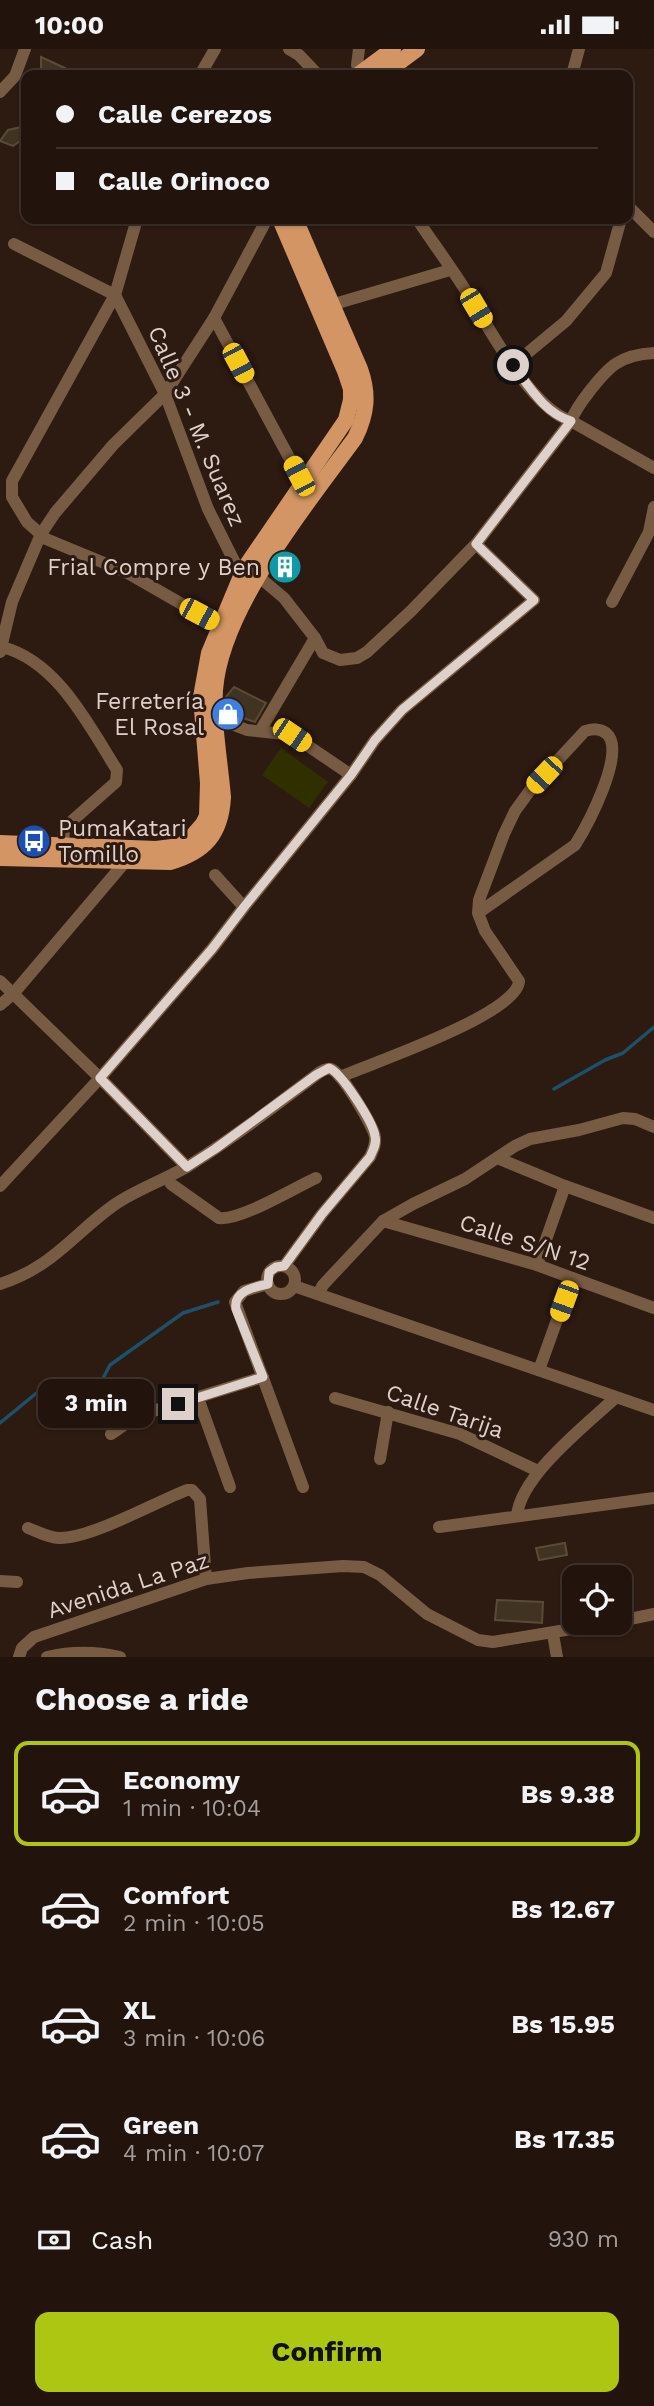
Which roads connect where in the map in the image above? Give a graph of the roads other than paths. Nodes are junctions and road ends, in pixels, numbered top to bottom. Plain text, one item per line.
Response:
1 (25, 49) edge
2 (215, 49) edge
3 (289, 49) edge
4 (359, 49) edge
5 (393, 49) edge
6 (417, 49) edge
7 (579, 49) edge
8 (203, 70) edge
9 (313, 70) edge
10 (359, 70) edge
11 (365, 70) edge
12 (390, 70) edge
13 (573, 70) edge
14 (0, 92) edge
15 (633, 211) edge
16 (136, 224) edge
17 (264, 224) edge
18 (282, 224) edge
19 (297, 224) edge
20 (420, 224) edge
21 (620, 224) edge
22 (654, 232) edge
23 (15, 244) dead end
24 (450, 270) junction
25 (115, 295) junction
26 (324, 308) junction
27 (214, 318) junction
28 (654, 353) edge
29 (513, 365) junction
30 (164, 394) junction
31 (571, 421) junction
32 (654, 468) edge
33 (311, 487) junction
34 (654, 507) edge
35 (41, 534) junction
36 (476, 544) junction
37 (251, 573) junction
38 (612, 602) dead end
39 (226, 628) junction
40 (315, 638) junction
41 (1, 649) edge
42 (216, 723) junction
43 (260, 731) junction
44 (351, 775) junction
45 (0, 843) edge
46 (63, 846) junction
47 (125, 855) junction
48 (0, 858) edge
49 (215, 875) dead end
50 (244, 907) junction
51 (478, 913) junction
52 (0, 981) edge
53 (13, 994) junction
54 (0, 1005) edge
55 (340, 1077) junction
56 (100, 1078) junction
57 (654, 1127) edge
58 (497, 1158) junction
59 (187, 1167) junction
60 (167, 1178) junction
61 (316, 1178) dead end
62 (0, 1185) edge
63 (565, 1186) junction
64 (654, 1218) edge
65 (383, 1221) junction
66 (537, 1265) junction
67 (284, 1266) junction
68 (572, 1278) junction
69 (0, 1284) edge
70 (268, 1284) junction
71 (294, 1286) junction
72 (318, 1294) junction
73 (654, 1308) edge
74 (538, 1370) junction
75 (263, 1377) junction
76 (198, 1398) junction
77 (335, 1398) dead end
78 (615, 1398) junction
79 (654, 1410) edge
80 (388, 1412) junction
81 (111, 1434) dead end
82 (380, 1459) dead end
83 (538, 1471) junction
84 (230, 1487) dead end
85 (303, 1487) dead end
86 (654, 1498) edge
87 (517, 1516) junction
88 (439, 1527) dead end
89 (28, 1528) dead end
90 (206, 1579) junction
91 (0, 1581) edge
92 (17, 1582) dead end
93 (654, 1614) edge
94 (632, 1619) edge
95 (562, 1632) edge
96 (553, 1634) junction
97 (19, 1657) edge
98 (47, 1657) edge
99 (119, 1657) edge
100 (557, 1657) edge

1 - 14 street
2 - 8 street
3 - 9 street
4 - 10 street
5 - 11 main road
6 - 12 main road
7 - 13 street
15 - 22 street
16 - 25 street
17 - 27 street
18 - 26 main road
19 - 26 main road
20 - 24 street
21 - 29 street
23 - 25 street
24 - 26 street
24 - 29 street
25 - 30 street, Calle 3 - M. Suarez
25 - 35 street
26 - 33 main road
27 - 30 street
27 - 33 street
28 - 31 street, Calle 3 - M. Suarez
29 - 31 street
30 - 35 street
30 - 37 street, Calle 3 - M. Suarez
31 - 32 street
31 - 36 street, Calle 3 - M. Suarez
33 - 37 main road
34 - 38 street
35 - 39 street
35 - 41 street
36 - 40 street, Calle 3 - M. Suarez
36 - 44 street
37 - 39 main road
37 - 40 street, Calle 3 - M. Suarez
39 - 42 main road
39 - 47 main road
40 - 43 street
41 - 46 street
42 - 43 street
42 - 47 main road
43 - 44 street
44 - 50 street
45 - 46 main road
46 - 47 main road
47 - 48 main road
47 - 53 street
49 - 50 street
50 - 56 street
51 - 51 street
51 - 55 street
52 - 53 street
53 - 54 street
53 - 56 street
55 - 59 street
55 - 67 street
56 - 59 street
56 - 62 street
57 - 58 street
58 - 63 street
58 - 65 street
59 - 60 street
60 - 61 street
60 - 69 street
63 - 64 street
63 - 66 street
65 - 66 street, Calle S/N 12
65 - 72 street
66 - 68 street, Calle S/N 12
67 - 70 street
67 - 71 street
68 - 73 street, Calle S/N 12
68 - 74 street
70 - 71 street
70 - 75 street
71 - 72 street
72 - 74 street
74 - 78 street
75 - 76 street
75 - 85 street
76 - 81 street
76 - 84 street
77 - 80 street, Calle Tarija
78 - 79 street
78 - 83 street
80 - 82 street
80 - 83 street, Calle Tarija
83 - 87 street
86 - 87 street
87 - 88 street
89 - 90 street
90 - 96 street, Avenida La Paz
90 - 97 street, Avenida La Paz
91 - 92 street
93 - 94 street
95 - 96 street, Avenida La Paz
96 - 100 street
98 - 99 street

